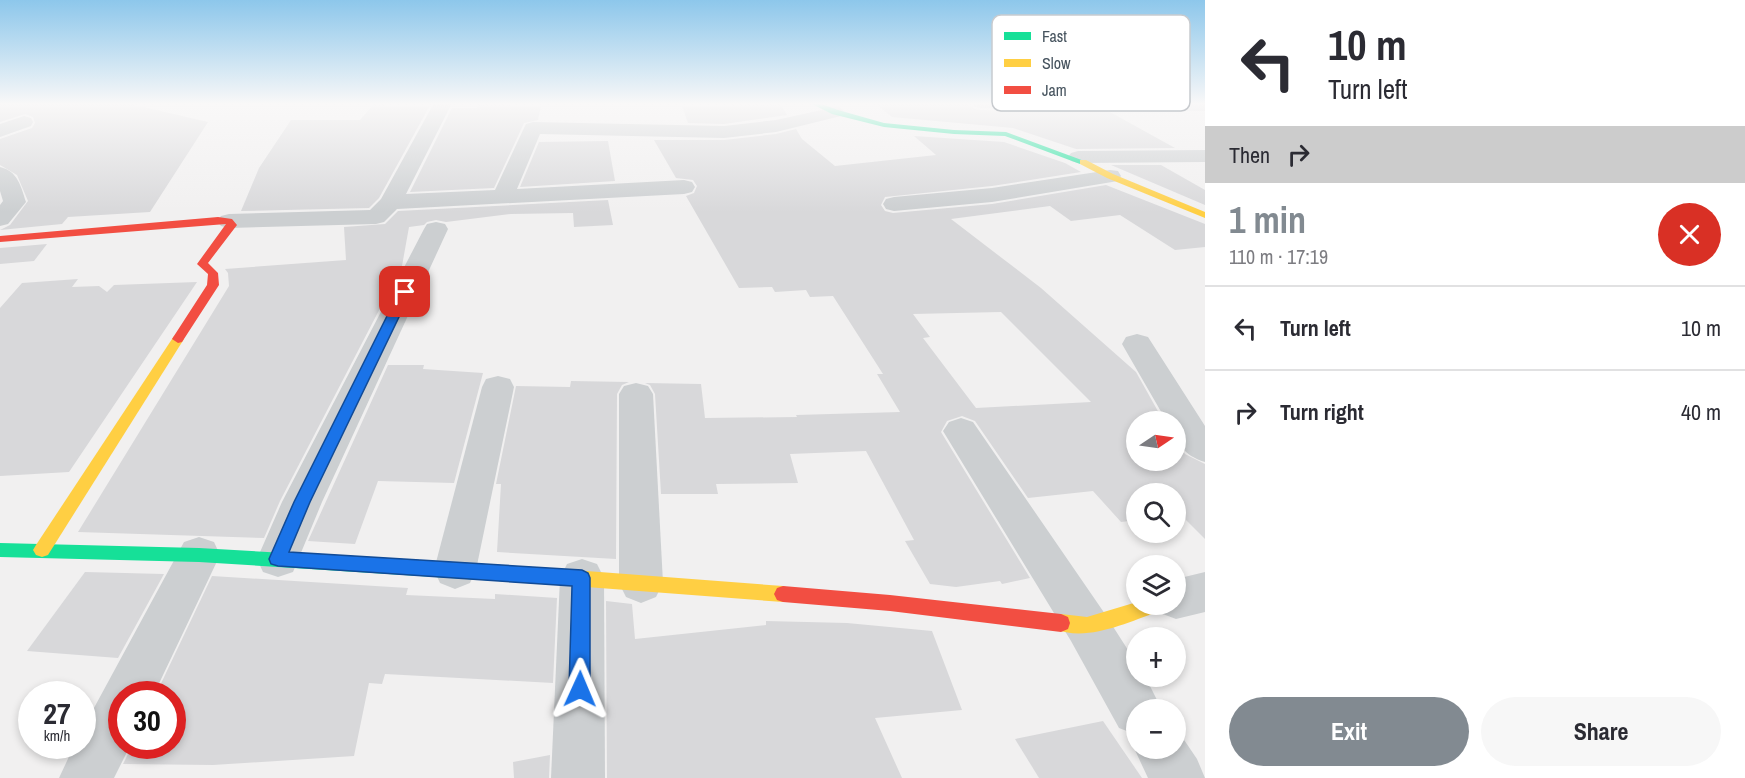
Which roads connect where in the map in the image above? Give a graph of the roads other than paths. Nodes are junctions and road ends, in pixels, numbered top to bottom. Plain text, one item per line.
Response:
1 (423, 139) edge
2 (528, 139) edge
3 (1021, 139) edge
4 (1205, 156) edge
5 (1073, 157) junction
6 (0, 173) edge
7 (1110, 176) junction
8 (684, 187) dead end
9 (503, 196) junction
10 (391, 202) junction
11 (894, 204) dead end
12 (1205, 215) edge
13 (0, 219) edge
14 (229, 220) junction
15 (436, 229) dead end
16 (0, 239) edge
17 (1137, 344) dead end
18 (498, 387) dead end
19 (636, 394) dead end
20 (961, 431) dead end
21 (1205, 448) edge
22 (0, 550) edge
23 (42, 550) junction
24 (199, 555) junction
25 (278, 559) junction
26 (455, 570) junction
27 (582, 578) junction
28 (641, 583) junction
29 (1205, 592) edge
30 (1186, 597) edge
31 (1126, 614) edge
32 (1087, 626) junction
33 (135, 681) edge
34 (1130, 699) edge
35 (108, 735) edge
36 (1167, 759) edge
37 (86, 778) edge
38 (578, 778) edge
39 (1178, 778) edge

1 - 10 street
2 - 9 street
3 - 5 street
4 - 5 street
5 - 7 street
6 - 13 street
7 - 11 street
7 - 12 street
8 - 9 street
9 - 10 street
10 - 14 street
14 - 16 street
14 - 23 street
15 - 25 street
17 - 21 street
18 - 26 street
19 - 28 street
20 - 32 street
22 - 23 street
23 - 24 street
24 - 25 street
24 - 33 street
25 - 26 street
26 - 27 street
27 - 28 street
27 - 38 street
28 - 32 street
29 - 30 street
31 - 32 street
32 - 34 street
35 - 37 street
36 - 39 street

